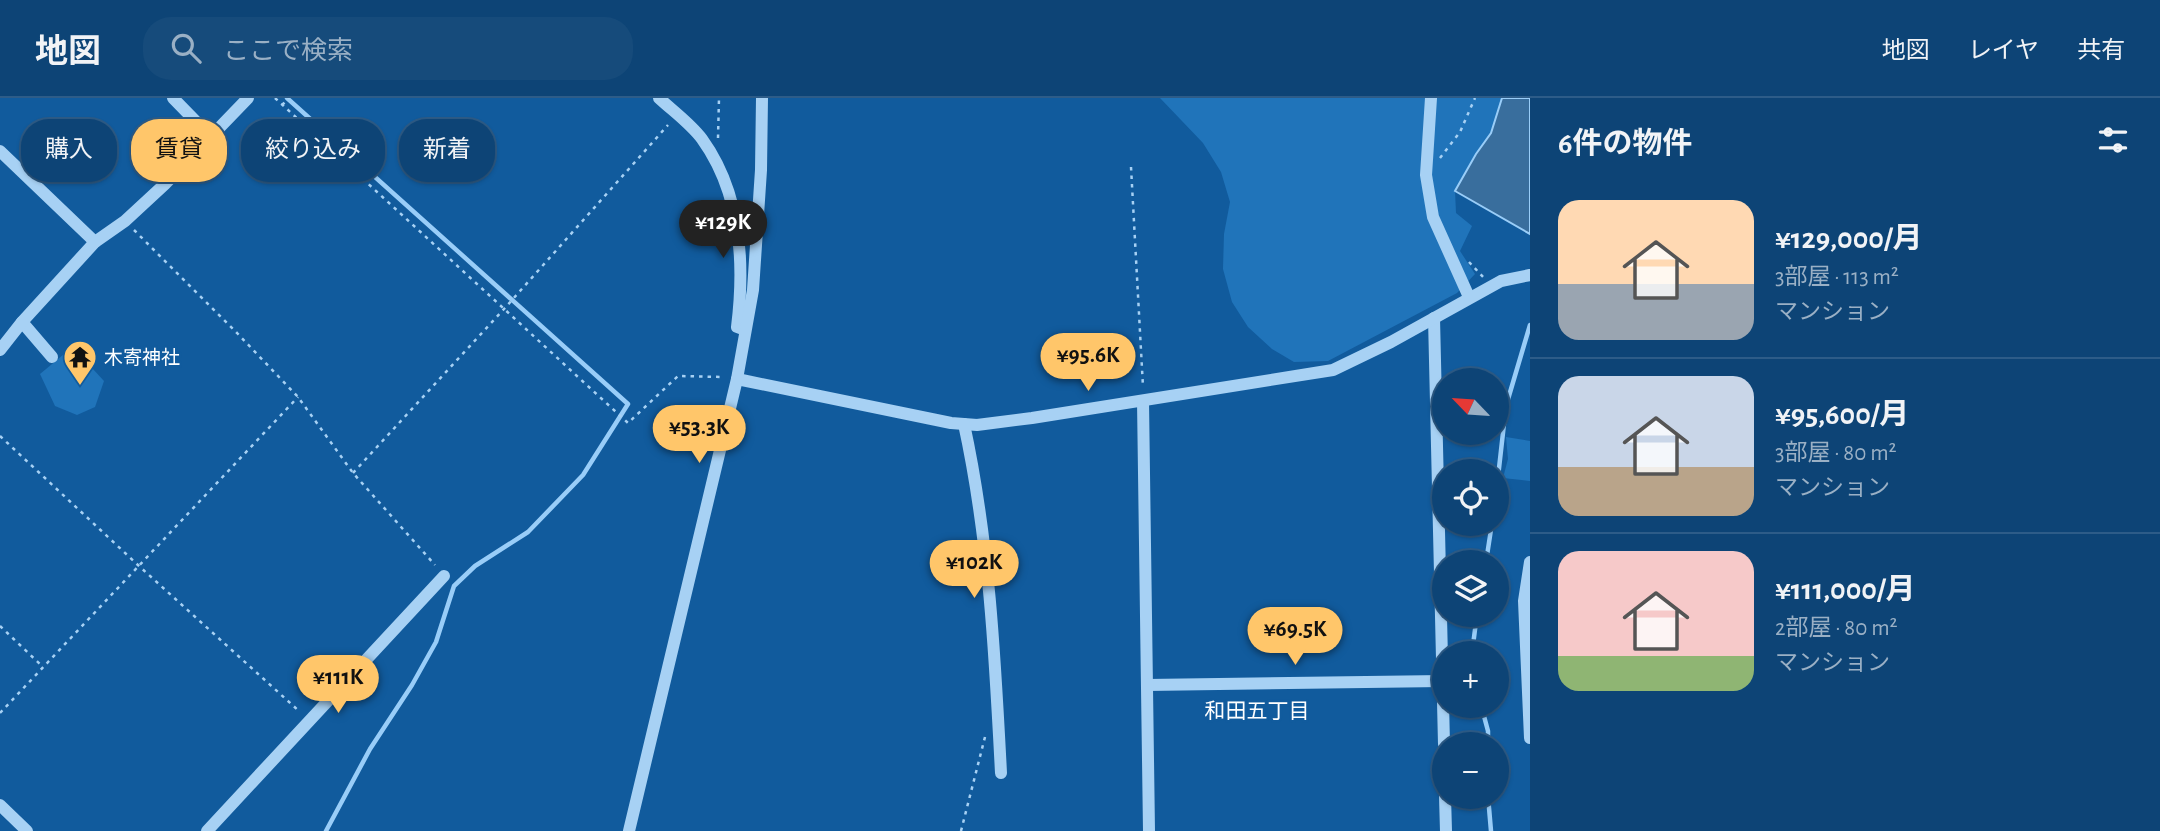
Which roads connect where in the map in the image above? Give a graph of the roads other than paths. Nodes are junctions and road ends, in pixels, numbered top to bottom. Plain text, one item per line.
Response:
1 (173, 98) edge
2 (248, 98) edge
3 (659, 98) edge
4 (762, 98) edge
5 (1431, 98) edge
6 (194, 119) edge
7 (227, 120) edge
8 (0, 151) edge
9 (165, 182) edge
10 (95, 242) junction
11 (1530, 275) edge
12 (1469, 297) junction
13 (1434, 318) junction
14 (22, 322) junction
15 (745, 330) junction
16 (0, 350) edge
17 (52, 357) dead end
18 (737, 379) junction
19 (1143, 401) junction
20 (964, 424) junction
21 (1530, 562) edge
22 (444, 576) road end
23 (1442, 641) edge
24 (1432, 681) edge
25 (1147, 685) junction
26 (1530, 738) edge
27 (1001, 773) dead end
28 (0, 805) edge
29 (1445, 809) edge
30 (27, 831) edge
31 (206, 831) edge
32 (629, 831) edge
33 (1149, 831) edge
34 (1446, 831) edge

1 - 6 street
2 - 7 street
3 - 15 street
4 - 15 street
5 - 12 street
8 - 10 street
9 - 10 street
10 - 14 street
11 - 12 street
12 - 13 street
13 - 19 street
13 - 23 street
14 - 16 street
14 - 17 street
15 - 18 street
18 - 20 street
18 - 32 street
19 - 20 street
19 - 25 street
20 - 27 street
21 - 26 street
22 - 31 street
24 - 25 street
25 - 33 street
28 - 30 street
29 - 34 street

